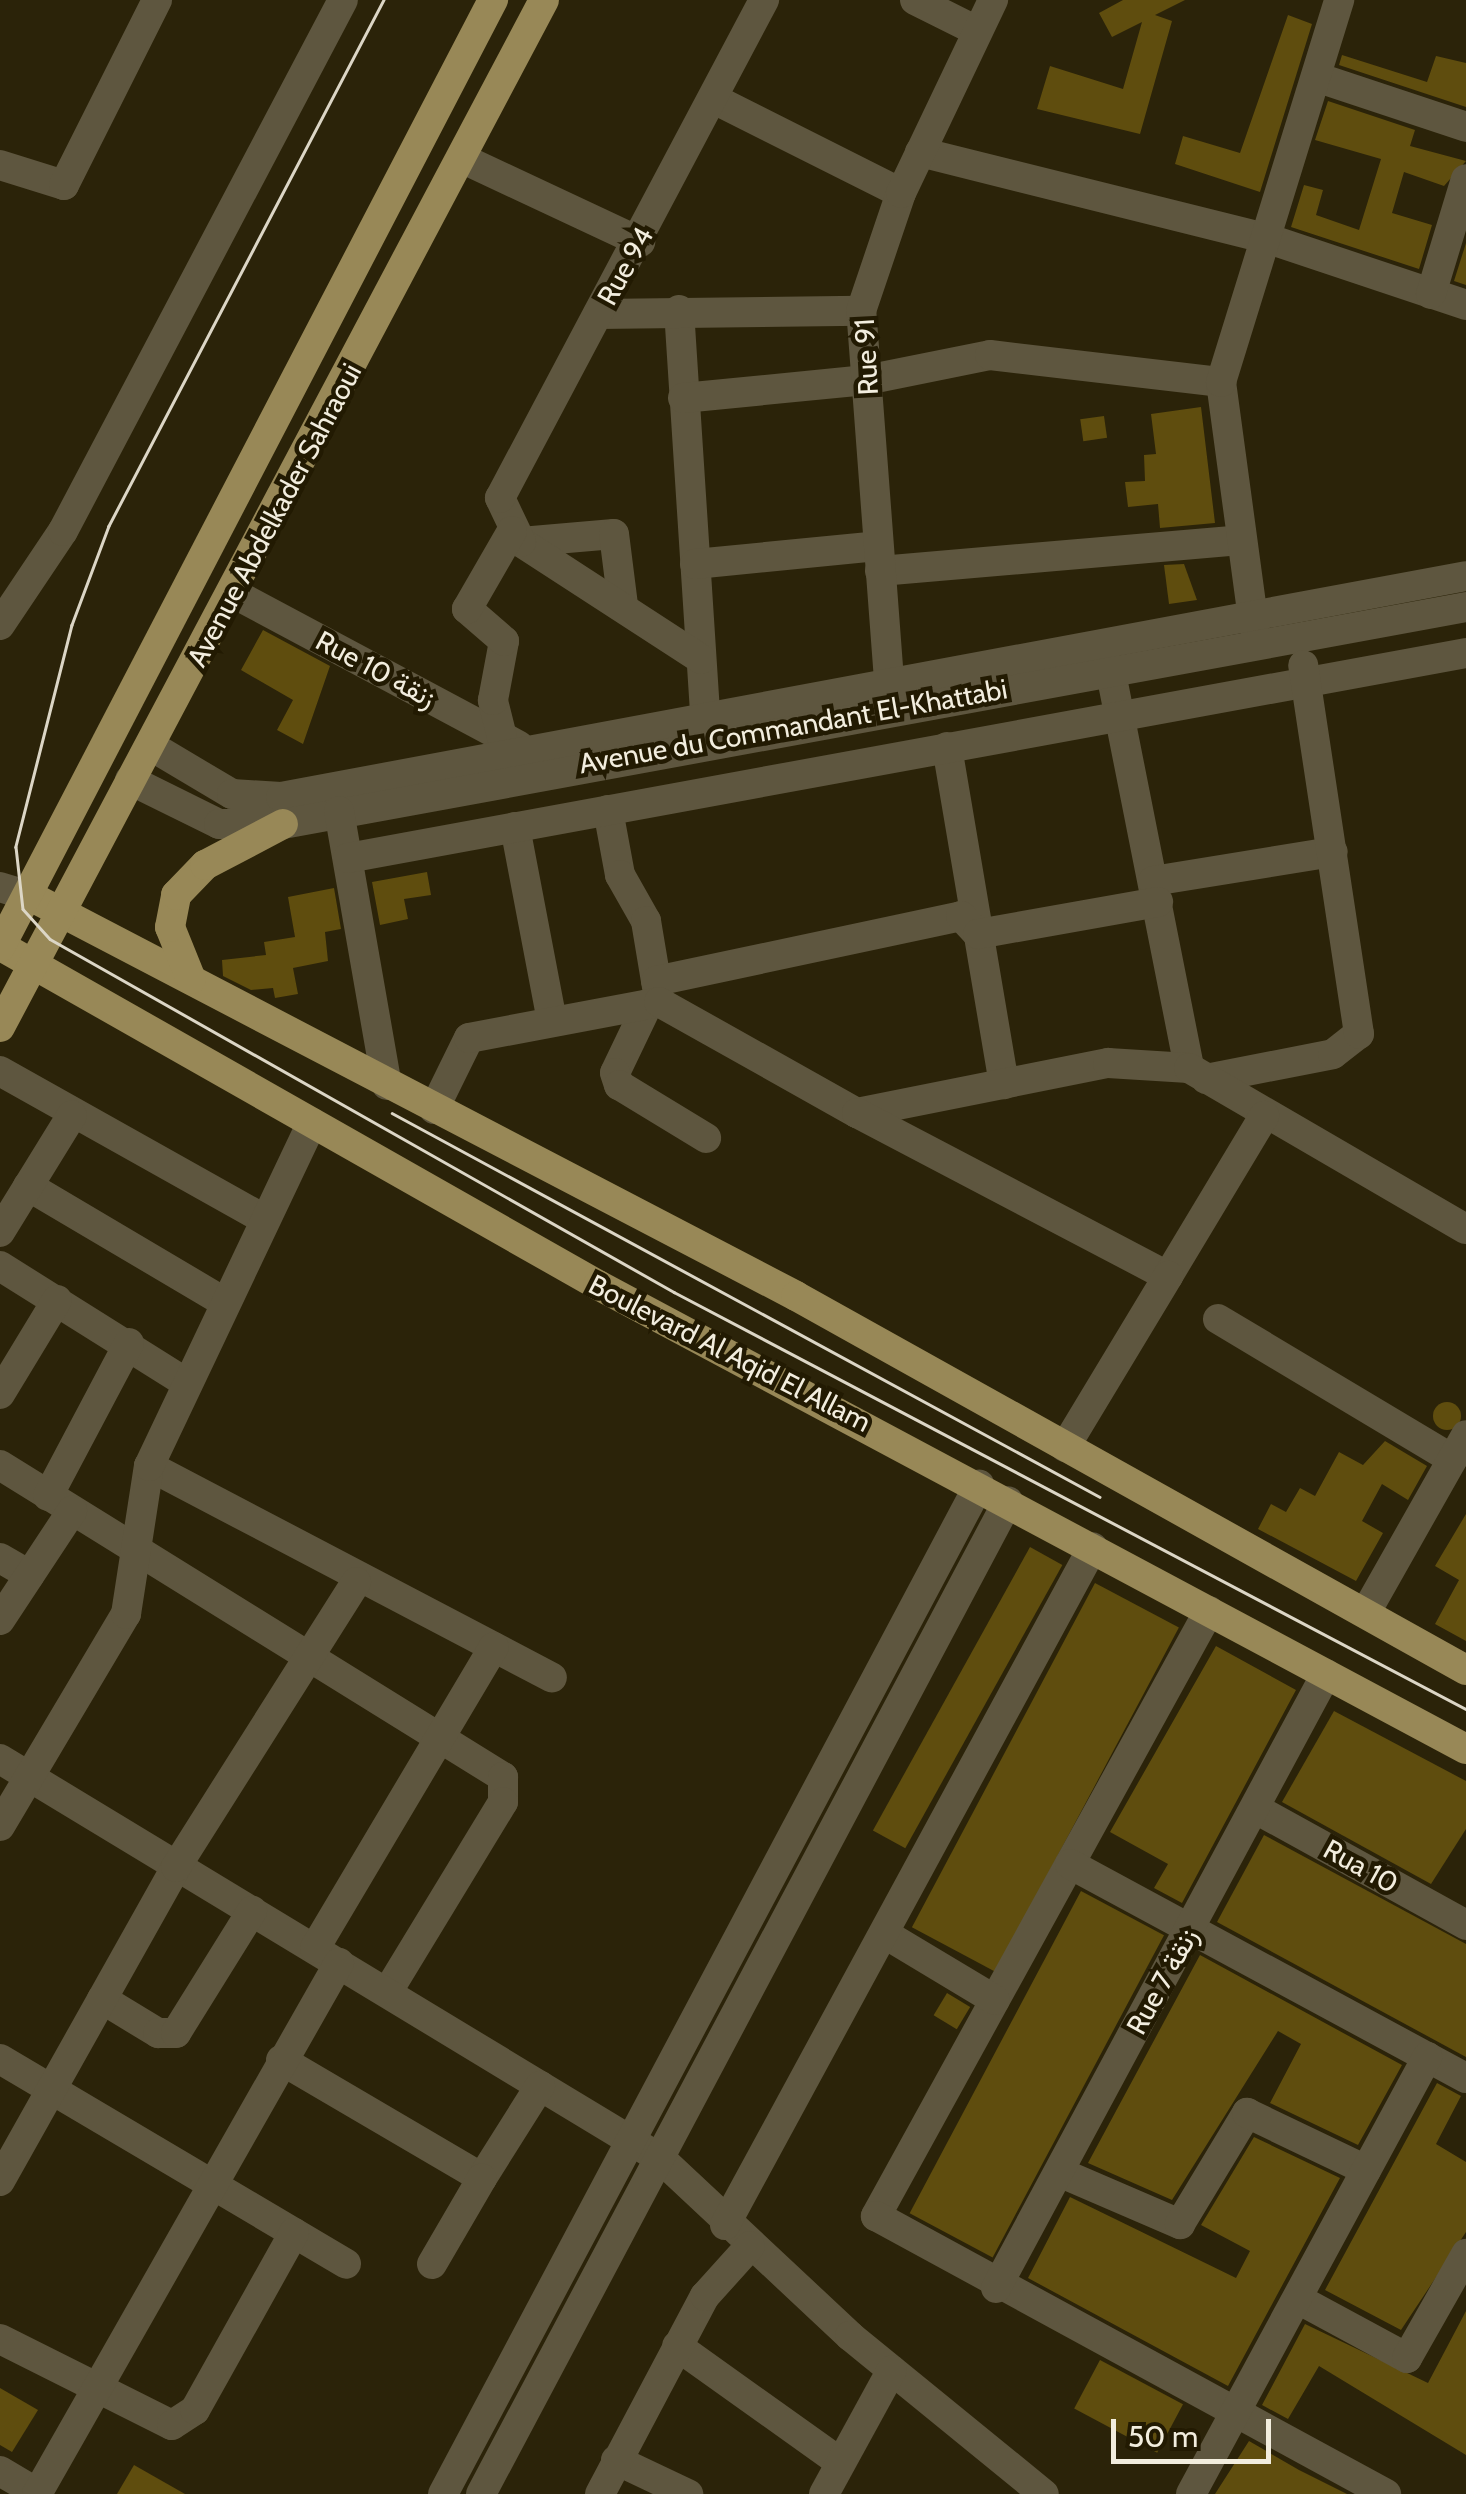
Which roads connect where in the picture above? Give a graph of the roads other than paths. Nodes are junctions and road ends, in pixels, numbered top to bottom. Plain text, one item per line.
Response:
1 (157, 0) edge
2 (343, 0) edge
3 (493, 0) edge
4 (544, 0) edge
5 (764, 0) edge
6 (915, 0) edge
7 (994, 0) edge
8 (1338, 0) edge
9 (977, 31) junction
10 (1316, 77) junction
11 (714, 99) junction
12 (1466, 127) edge
13 (920, 152) junction
14 (461, 158) junction
15 (0, 166) edge
16 (1466, 179) edge
17 (902, 194) junction
18 (1268, 239) junction
19 (640, 242) junction
20 (1431, 294) junction
21 (1466, 305) edge
22 (679, 310) junction
23 (861, 311) junction
24 (598, 314) junction
25 (866, 380) junction
26 (1221, 382) junction
27 (684, 398) junction
28 (516, 537) junction
29 (1238, 540) junction
30 (879, 558) junction
31 (694, 564) junction
32 (1466, 576) edge
33 (233, 593) junction
34 (622, 605) junction
35 (1466, 607) edge
36 (1248, 611) junction
37 (0, 625) edge
38 (1298, 637) junction
39 (1262, 643) junction
40 (1466, 653) edge
41 (701, 659) junction
42 (1110, 668) junction
43 (889, 680) junction
44 (1306, 682) junction
45 (705, 712) junction
46 (1119, 713) junction
47 (510, 741) junction
48 (150, 746) junction
49 (948, 747) junction
50 (130, 780) junction
51 (608, 810) junction
52 (339, 811) junction
53 (283, 824) junction
54 (515, 827) junction
55 (1334, 852) junction
56 (348, 858) junction
57 (0, 887) edge
58 (1155, 892) junction
59 (30, 896) junction
60 (64, 907) junction
61 (978, 934) junction
62 (0, 946) edge
63 (35, 968) junction
64 (191, 978) junction
65 (654, 996) junction
66 (552, 1021) junction
67 (0, 1026) edge
68 (0, 1071) edge
69 (1198, 1074) junction
70 (1004, 1084) junction
71 (387, 1085) junction
72 (434, 1109) junction
73 (857, 1112) junction
74 (72, 1115) junction
75 (1264, 1116) junction
76 (312, 1123) junction
77 (706, 1138) dead end
78 (28, 1186) junction
79 (265, 1220) junction
80 (1466, 1229) edge
81 (0, 1232) edge
82 (0, 1266) edge
83 (1168, 1276) junction
84 (57, 1300) junction
85 (224, 1302) junction
86 (1218, 1319) dead end
87 (129, 1343) junction
88 (185, 1382) junction
89 (0, 1394) edge
90 (1065, 1447) junction
91 (1459, 1447) edge
92 (0, 1466) edge
93 (149, 1466) junction
94 (979, 1485) junction
95 (1008, 1501) junction
96 (60, 1503) junction
97 (1093, 1547) junction
98 (139, 1553) junction
99 (0, 1558) edge
100 (29, 1576) junction
101 (356, 1582) junction
102 (1208, 1611) junction
103 (1366, 1612) junction
104 (0, 1620) edge
105 (494, 1647) junction
106 (308, 1657) junction
107 (1466, 1670) edge
108 (1326, 1674) junction
109 (552, 1678) dead end
110 (439, 1734) junction
111 (1466, 1749) edge
112 (0, 1759) edge
113 (30, 1776) junction
114 (1256, 1808) junction
115 (0, 1826) edge
116 (1070, 1864) junction
117 (176, 1867) junction
118 (252, 1911) junction
119 (1466, 1925) edge
120 (1191, 1928) junction
121 (884, 1934) junction
122 (327, 1956) junction
123 (387, 1992) junction
124 (102, 1999) junction
125 (995, 2000) junction
126 (1427, 2057) junction
127 (0, 2059) edge
128 (281, 2060) junction
129 (1466, 2078) edge
130 (540, 2086) junction
131 (51, 2090) junction
132 (634, 2143) junction
133 (661, 2160) junction
134 (1366, 2170) junction
135 (1059, 2172) junction
136 (482, 2178) junction
137 (0, 2181) edge
138 (208, 2183) junction
139 (725, 2224) junction
140 (294, 2233) junction
141 (750, 2246) junction
142 (1466, 2254) edge
143 (346, 2264) dead end
144 (432, 2264) dead end
145 (996, 2288) junction
146 (1298, 2299) junction
147 (0, 2339) edge
148 (677, 2346) junction
149 (892, 2370) junction
150 (97, 2395) junction
151 (1233, 2413) junction
152 (616, 2460) junction
153 (0, 2471) edge
154 (834, 2484) edge
155 (1350, 2486) edge
156 (38, 2494) edge
157 (443, 2494) edge
158 (481, 2494) edge
159 (600, 2494) edge
160 (688, 2494) edge
161 (1044, 2494) edge
162 (1191, 2494) edge
163 (1386, 2494) edge

1 - 15 street
2 - 37 street
3 - 59 main road, Avenue Abdelkader Sahraoui
4 - 14 main road, Avenue Abdelkader Sahraoui
5 - 11 street, Rue 94
6 - 9 street
7 - 9 street, Rue 91
8 - 10 street
9 - 13 street, Rue 91
10 - 12 street
10 - 18 street
11 - 17 street
11 - 19 street, Rue 94
13 - 17 street, Rue 91
13 - 18 street
14 - 19 street
14 - 33 main road, Avenue Abdelkader Sahraoui
16 - 20 street
17 - 23 street, Rue 91
18 - 20 street
18 - 26 street
19 - 24 street, Rue 94
20 - 21 street
22 - 23 street
22 - 24 street
22 - 27 street
23 - 25 street, Rue 91
24 - 28 street, Rue 94
25 - 26 street
25 - 27 street
25 - 30 street, Rue 91
26 - 29 street
27 - 31 street
28 - 34 street
28 - 34 street
28 - 47 street
29 - 30 street
29 - 36 street
30 - 31 street
30 - 43 street, Rue 91
31 - 41 street
32 - 36 street, Avenue du Commandant El-Khattabi
33 - 47 street, Rue 10 زنقة
33 - 48 main road, Avenue Abdelkader Sahraoui
34 - 41 street
35 - 38 street, Avenue du Commandant El-Khattabi
36 - 39 street
36 - 43 street, Avenue du Commandant El-Khattabi
38 - 39 street, Avenue du Commandant El-Khattabi
38 - 44 street
39 - 42 street, Avenue du Commandant El-Khattabi
40 - 44 street
41 - 45 street
42 - 46 street
42 - 52 street, Avenue du Commandant El-Khattabi
43 - 45 street, Avenue du Commandant El-Khattabi
44 - 46 street
44 - 55 street
45 - 47 street, Avenue du Commandant El-Khattabi
46 - 49 street
46 - 58 street
47 - 48 street, Avenue du Commandant El-Khattabi
48 - 50 main road, Avenue Abdelkader Sahraoui
49 - 51 street
49 - 61 street
50 - 53 street, Avenue du Commandant El-Khattabi
50 - 60 main road, Avenue Abdelkader Sahraoui
51 - 54 street
51 - 65 street
52 - 53 street, Avenue du Commandant El-Khattabi
52 - 56 street
53 - 64 main road
54 - 56 street
54 - 66 street
55 - 58 street
55 - 69 street
56 - 71 street
57 - 59 street
58 - 61 street
58 - 69 street
59 - 60 main road
59 - 62 main road, Avenue Abdelkader Sahraoui
60 - 63 main road, Avenue Abdelkader Sahraoui
60 - 64 main road
61 - 65 street
61 - 70 street
62 - 63 main road, Boulevard Al Aqid El Allam
63 - 67 main road, Avenue Abdelkader Sahraoui
63 - 76 main road, Boulevard Al Aqid El Allam
64 - 71 main road
65 - 66 street
65 - 73 street
65 - 77 street
66 - 72 street
68 - 74 street
69 - 70 street
69 - 75 street
70 - 73 street
71 - 72 main road
72 - 90 main road
73 - 83 street
74 - 78 street
74 - 79 street
75 - 80 street
75 - 83 street
76 - 79 street
76 - 94 main road, Boulevard Al Aqid El Allam
78 - 81 street
78 - 85 street
79 - 85 street
82 - 84 street
83 - 90 street
84 - 87 street
84 - 89 street
85 - 88 street
86 - 91 street
87 - 88 street
87 - 96 street
88 - 93 street
90 - 103 main road
91 - 103 street
92 - 96 street
93 - 98 street
93 - 101 street
94 - 95 main road, Boulevard Al Aqid El Allam
94 - 132 street
95 - 97 main road, Boulevard Al Aqid El Allam
95 - 133 street
96 - 98 street
96 - 100 street
97 - 102 main road, Boulevard Al Aqid El Allam
97 - 121 street
98 - 106 street
98 - 113 street
99 - 100 street
100 - 104 street
101 - 105 street
101 - 106 street
102 - 108 main road, Boulevard Al Aqid El Allam
102 - 116 street
103 - 107 main road
105 - 109 street
105 - 110 street
106 - 110 street
106 - 117 street
108 - 111 main road, Boulevard Al Aqid El Allam
108 - 114 street, Rue 7 زنقة
110 - 122 street
110 - 123 street
112 - 113 street
113 - 115 street
113 - 117 street
114 - 119 street, Rua 10
114 - 120 street, Rue 7 زنقة
116 - 120 street
116 - 125 street
117 - 118 street
117 - 124 street
118 - 122 street
118 - 124 street
120 - 126 street
120 - 135 street, Rue 7 زنقة
121 - 125 street
121 - 139 street
122 - 123 street
122 - 128 street
123 - 130 street
124 - 131 street
125 - 145 street
126 - 129 street
126 - 134 street
127 - 131 street
128 - 136 street
128 - 138 street
130 - 132 street
130 - 136 street
131 - 137 street
131 - 138 street
132 - 133 street
132 - 157 street
133 - 139 street
133 - 158 street
134 - 135 street
134 - 146 street
135 - 145 street, Rue 7 زنقة
136 - 144 street
138 - 140 street
138 - 150 street
139 - 141 street
140 - 143 street
140 - 150 street
141 - 148 street
141 - 149 street
142 - 146 street
145 - 151 street
146 - 151 street
147 - 150 street
148 - 152 street
148 - 154 street
149 - 154 street
149 - 161 street
150 - 156 street
151 - 155 street
151 - 162 street
152 - 159 street
152 - 160 street
153 - 156 street
155 - 163 street

